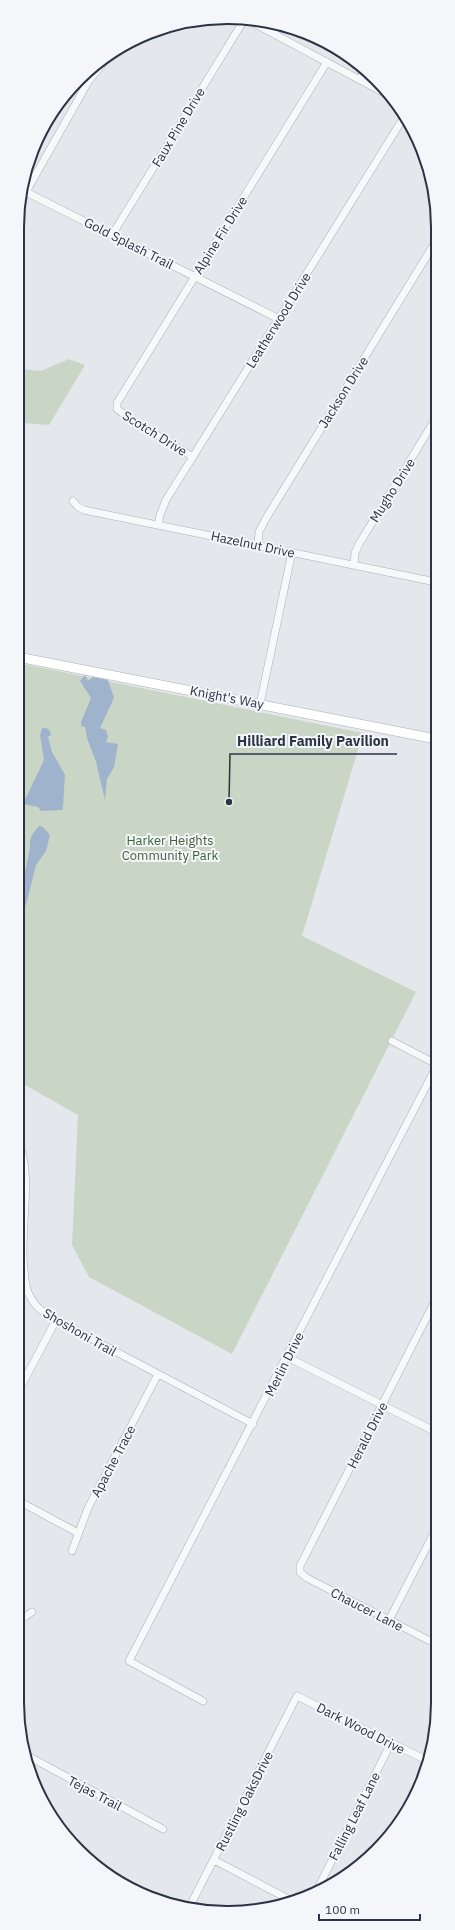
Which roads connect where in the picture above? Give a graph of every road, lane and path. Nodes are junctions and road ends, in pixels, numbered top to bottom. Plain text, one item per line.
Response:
1 (242, 24) edge
2 (259, 27) edge
3 (276, 30) edge
4 (274, 34) junction
5 (327, 62) junction
6 (95, 73) edge
7 (362, 75) edge
8 (360, 79) junction
9 (373, 86) edge
10 (401, 121) edge
11 (29, 182) edge
12 (27, 193) edge
13 (112, 235) junction
14 (431, 249) edge
15 (195, 276) junction
16 (279, 319) junction
17 (117, 409) joint
18 (431, 426) edge
19 (193, 457) junction
20 (73, 501) dead end
21 (158, 525) junction
22 (258, 545) junction
23 (292, 552) junction
24 (354, 565) junction
25 (431, 581) edge
26 (24, 657) edge
27 (260, 704) junction
28 (431, 738) edge
29 (392, 1041) dead end
30 (431, 1062) edge
31 (431, 1075) edge
32 (24, 1161) edge
33 (24, 1178) edge
34 (24, 1269) edge
35 (431, 1309) edge
36 (56, 1320) junction
37 (287, 1357) junction
38 (158, 1374) junction
39 (24, 1381) edge
40 (382, 1405) junction
41 (253, 1424) junction
42 (431, 1430) edge
43 (24, 1504) edge
44 (78, 1533) junction
45 (431, 1539) edge
46 (72, 1550) dead end
47 (300, 1572) joint
48 (32, 1612) dead end
49 (24, 1617) edge
50 (389, 1620) junction
51 (431, 1641) edge
52 (297, 1696) joint
53 (203, 1701) dead end
54 (391, 1743) junction
55 (32, 1758) edge
56 (423, 1759) edge
57 (163, 1829) dead end
58 (214, 1860) junction
59 (320, 1884) edge
60 (285, 1897) edge
61 (192, 1903) edge

1 - 13 street, Faux Pine Drive
2 - 4 street
3 - 4 street
4 - 5 street
5 - 8 street
5 - 15 street, Alpine Fir Drive
6 - 11 street
7 - 8 street
8 - 9 street
10 - 16 street, Leatherwood Drive
12 - 13 street, Gold Splash Trail
13 - 15 street, Gold Splash Trail
14 - 22 street, Jackson Drive
15 - 16 street, Gold Splash Trail
15 - 17 street, Alpine Fir Drive
16 - 19 street, Leatherwood Drive
17 - 19 street, Scotch Drive
18 - 24 street, Mugho Drive
19 - 21 street, Leatherwood Drive
20 - 21 street, Hazelnut Drive
21 - 22 street, Hazelnut Drive
22 - 23 street, Hazelnut Drive
23 - 24 street, Hazelnut Drive
23 - 27 street
24 - 25 street, Hazelnut Drive
26 - 27 main road, Knight's Way
27 - 28 main road, Knight's Way
29 - 30 street
31 - 37 street, Merlin Drive
32 - 33 street, Shoshoni Trail
34 - 36 street, Shoshoni Trail
35 - 40 street, Herald Drive
36 - 38 street, Shoshoni Trail
36 - 39 street
37 - 40 street
37 - 41 street, Merlin Drive
38 - 41 street, Shoshoni Trail
38 - 44 street, Apache Trace
40 - 42 street
40 - 47 street, Herald Drive
41 - 53 street, Merlin Drive
43 - 44 street
44 - 46 street, Apache Trace
45 - 50 street
47 - 50 street, Chaucer Lane
48 - 49 street
50 - 51 street, Chaucer Lane
52 - 54 street, Dark Wood Drive
52 - 58 street, Rustling OaksDrive
54 - 56 street, Dark Wood Drive
54 - 59 street, Falling Leaf Lane
55 - 57 street, Tejas Trail
58 - 60 street
58 - 61 street, Rustling OaksDrive

